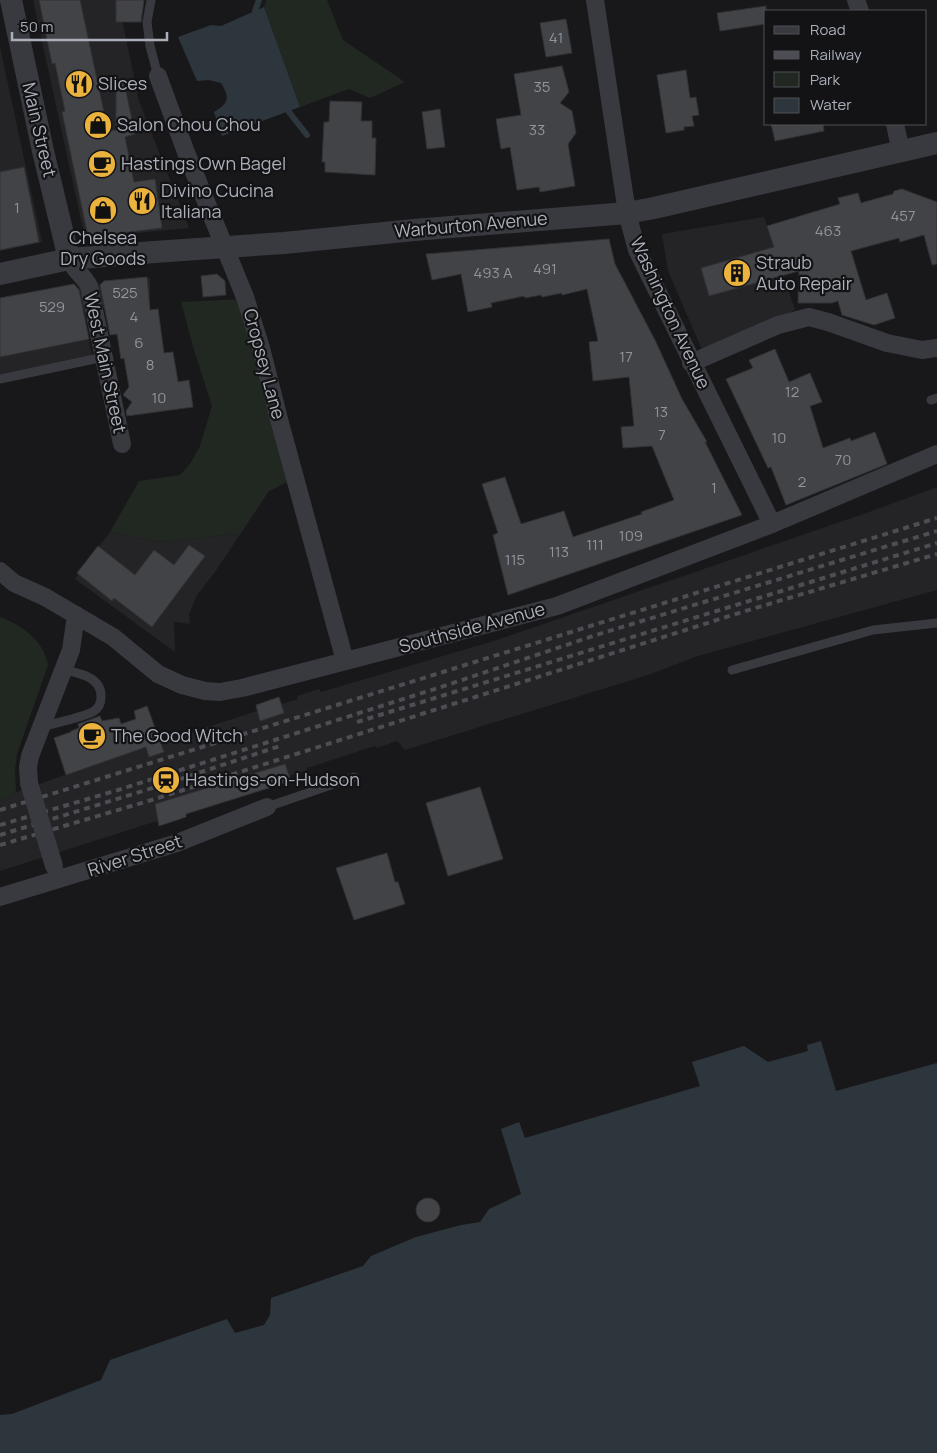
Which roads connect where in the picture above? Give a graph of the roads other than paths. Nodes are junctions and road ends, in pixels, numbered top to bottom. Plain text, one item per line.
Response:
1 (11, 0) edge
2 (151, 0) edge
3 (595, 0) edge
4 (158, 76) joint
5 (894, 125) edge
6 (937, 143) edge
7 (901, 152) junction
8 (627, 213) junction
9 (69, 259) junction
10 (0, 274) edge
11 (937, 348) edge
12 (104, 358) junction
13 (691, 363) junction
14 (0, 379) edge
15 (122, 444) dead end
16 (937, 454) edge
17 (772, 524) junction
18 (0, 571) edge
19 (7, 586) edge
20 (76, 614) junction
21 (937, 623) edge
22 (346, 661) junction
23 (64, 670) junction
24 (732, 670) dead end
25 (41, 728) junction
26 (354, 777) dead end
27 (267, 807) joint
28 (56, 873) junction
29 (0, 897) edge

1 - 9 street, Main Street
2 - 4 lane
3 - 8 street, Washington Avenue
4 - 22 street, Cropsey Lane
5 - 7 street
6 - 7 street, Warburton Avenue
7 - 8 street, Warburton Avenue
8 - 9 street, Warburton Avenue, bridge
8 - 13 street, Washington Avenue
9 - 10 street, Warburton Avenue
9 - 12 street, West Main Street
11 - 13 street
12 - 14 lane
12 - 15 street, West Main Street
13 - 17 street, Washington Avenue
16 - 17 street, Southside Avenue
17 - 22 street, Southside Avenue
18 - 19 street, Southside Avenue
19 - 20 street, Southside Avenue
20 - 22 street, Southside Avenue
20 - 23 street
21 - 24 lane
23 - 25 street
23 - 25 lane
25 - 28 street, bridge
26 - 27 lane
27 - 28 street, River Street
28 - 29 street, River Street

